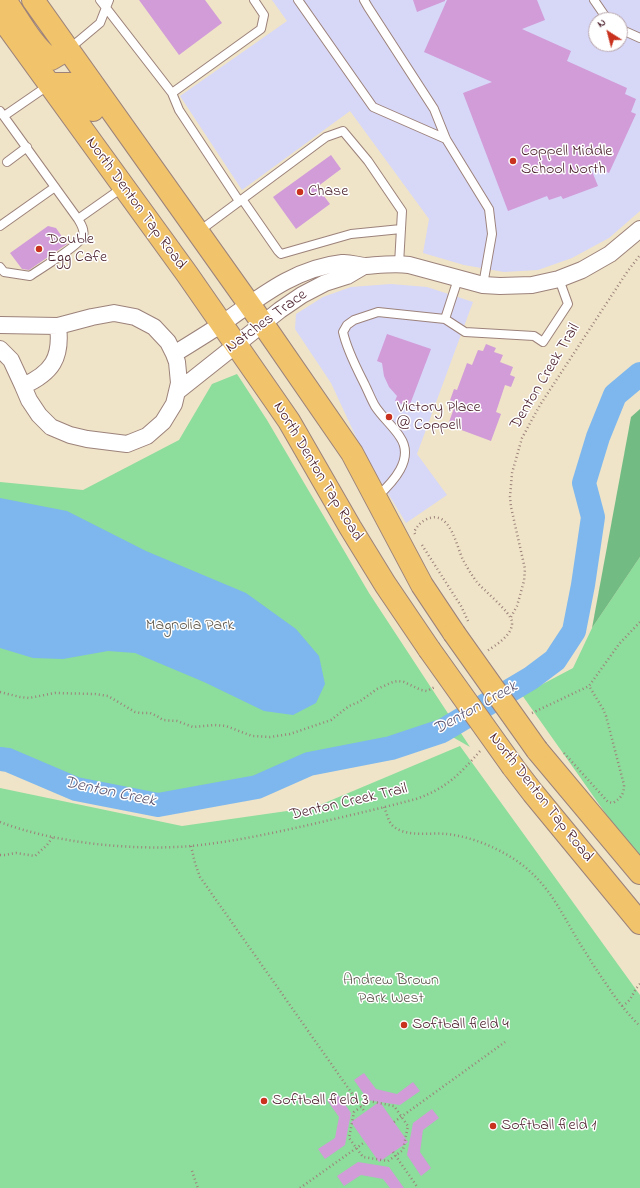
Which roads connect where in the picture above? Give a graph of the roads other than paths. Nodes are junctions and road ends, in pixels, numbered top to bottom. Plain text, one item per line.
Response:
1 (5, 0) edge
2 (33, 0) edge
3 (100, 0) edge
4 (109, 0) edge
5 (254, 0) edge
6 (298, 0) edge
7 (364, 0) edge
8 (594, 0) edge
9 (106, 9) junction
10 (602, 12) edge
11 (0, 16) edge
12 (628, 33) edge
13 (640, 38) edge
14 (68, 50) junction
15 (49, 84) junction
16 (172, 93) junction
17 (2, 113) edge
18 (446, 139) junction
19 (27, 147) junction
20 (140, 151) junction
21 (7, 162) dead end
22 (55, 187) junction
23 (123, 187) junction
24 (241, 200) junction
25 (78, 219) junction
26 (0, 226) edge
27 (401, 229) junction
28 (640, 229) edge
29 (198, 232) junction
30 (399, 264) junction
31 (364, 266) junction
32 (0, 267) edge
33 (458, 279) junction
34 (558, 279) junction
35 (483, 285) junction
36 (249, 304) junction
37 (445, 319) junction
38 (221, 324) junction
39 (263, 324) junction
40 (0, 325) edge
41 (58, 326) junction
42 (236, 345) junction
43 (0, 348) edge
44 (174, 354) junction
45 (24, 386) junction
46 (178, 391) junction
47 (376, 497) junction
48 (640, 873) edge
49 (640, 923) edge

1 - 14 main road
2 - 14 main road, North Denton Tap Road
3 - 9 lane
4 - 9 lane
5 - 16 lane
6 - 18 lane
7 - 18 lane
8 - 10 lane
9 - 14 lane
9 - 16 lane
11 - 15 main road, North Denton Tap Road
12 - 13 lane
14 - 20 main road, North Denton Tap Road
15 - 17 lane
15 - 20 main road
15 - 23 main road, North Denton Tap Road
16 - 24 lane
17 - 19 lane
18 - 35 lane
19 - 21 lane
19 - 22 lane
20 - 29 main road, North Denton Tap Road
22 - 25 lane
22 - 26 lane
23 - 25 lane
23 - 38 main road, North Denton Tap Road
24 - 27 lane
24 - 27 lane
24 - 29 lane
25 - 32 lane
27 - 30 lane
28 - 34 street, Natches Trace
29 - 36 main road, North Denton Tap Road
30 - 31 street, Natches Trace
30 - 33 street, Natches Trace
31 - 36 street, Natches Trace
31 - 39 street, Natches Trace
33 - 35 street, Natches Trace
33 - 37 lane
34 - 35 street, Natches Trace
34 - 37 lane
36 - 38 street, Natches Trace
36 - 39 main road, North Denton Tap Road
37 - 47 lane
38 - 42 main road, North Denton Tap Road
38 - 44 street, Natches Trace
39 - 42 street, Natches Trace
39 - 47 main road, North Denton Tap Road
40 - 41 street, Natches Trace
41 - 44 street, Natches Trace
41 - 45 street
42 - 46 street, Natches Trace
42 - 49 main road, North Denton Tap Road, bridge
43 - 45 street, Natches Trace
44 - 46 street, Natches Trace
45 - 46 street, Natches Trace
47 - 48 main road, North Denton Tap Road, bridge

